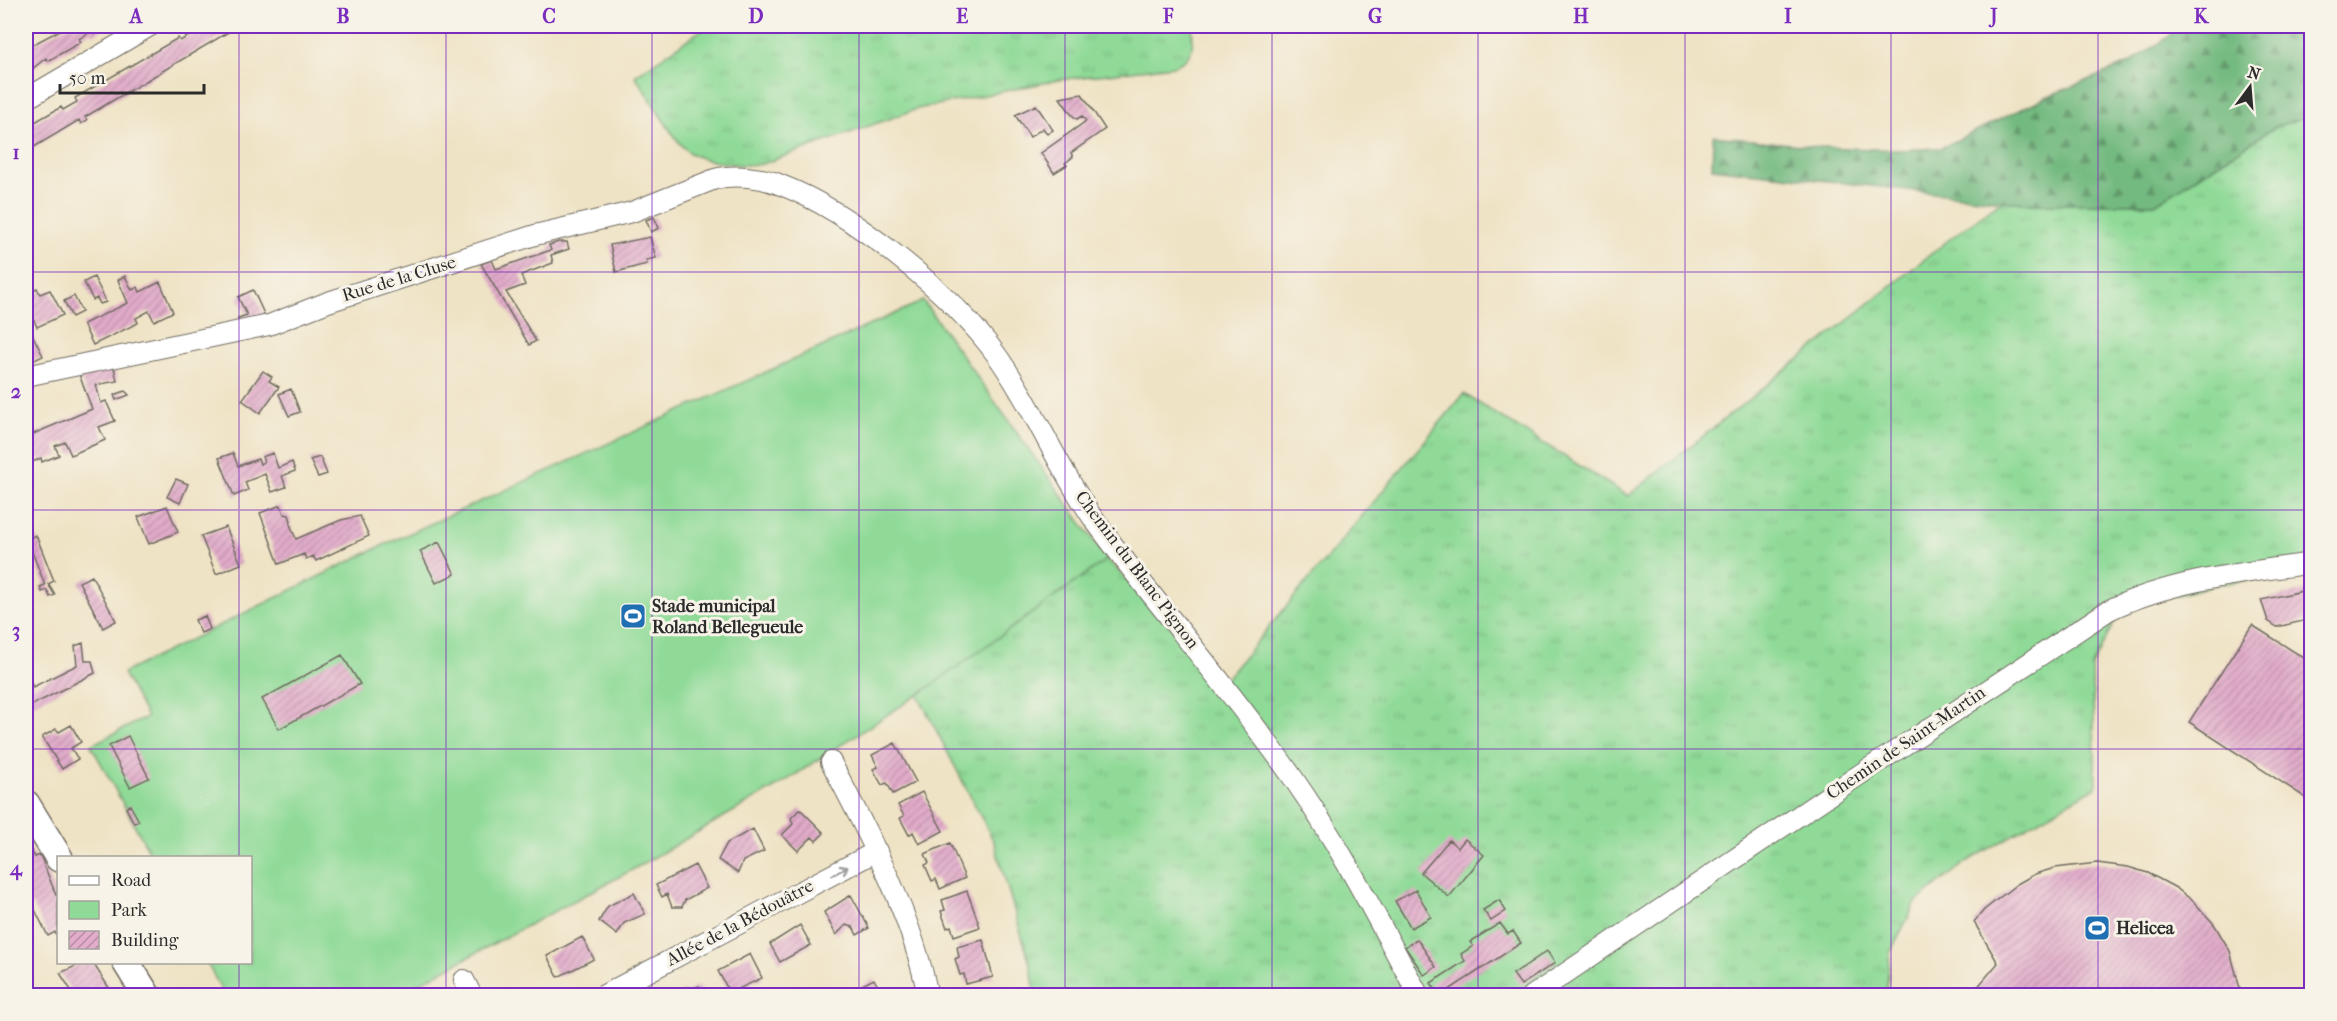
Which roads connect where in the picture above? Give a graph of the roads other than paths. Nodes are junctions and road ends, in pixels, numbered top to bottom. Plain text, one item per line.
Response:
1 (150, 26) edge
2 (26, 99) edge
3 (768, 181) joint
4 (26, 376) edge
5 (2312, 563) edge
6 (831, 762) dead end
7 (26, 804) edge
8 (877, 851) junction
9 (58, 856) edge
10 (127, 964) edge
11 (147, 996) edge
12 (602, 996) edge
13 (928, 996) edge
14 (1419, 996) edge
15 (1532, 996) edge

1 - 2 street
3 - 4 street, Rue de la Cluse
3 - 14 street, Chemin du Blanc Pignon
5 - 15 street, Chemin de Saint-Martin
6 - 8 street
7 - 9 main road
12 -> 8 street, Allée de la Bédouâtre
8 - 13 street
10 - 11 main road

